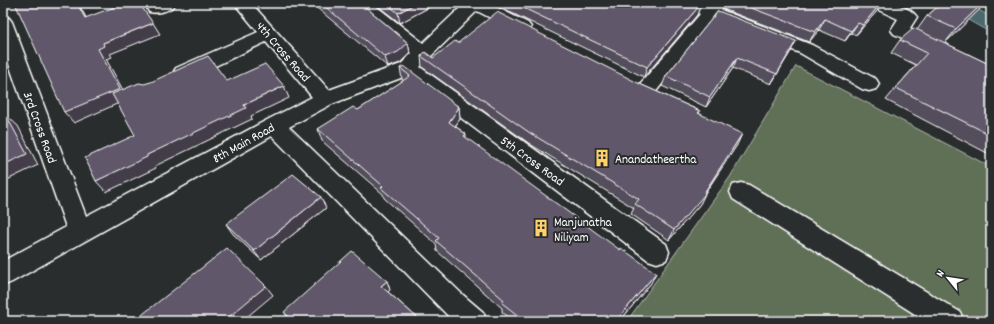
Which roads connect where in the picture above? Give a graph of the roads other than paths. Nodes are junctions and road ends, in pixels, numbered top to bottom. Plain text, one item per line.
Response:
1 (242, 3) edge
2 (362, 3) edge
3 (475, 3) edge
4 (687, 3) edge
5 (878, 3) edge
6 (714, 8) edge
7 (3, 22) edge
8 (269, 34) junction
9 (537, 34) edge
10 (424, 53) junction
11 (949, 54) edge
12 (408, 68) junction
13 (165, 81) edge
14 (868, 84) dead end
15 (647, 89) edge
16 (325, 99) junction
17 (274, 125) junction
18 (741, 192) dead end
19 (80, 232) junction
20 (657, 252) dead end
21 (3, 274) edge
22 (473, 321) edge
23 (950, 321) edge

1 - 8 street, 4th Cross Road
2 - 10 street
3 - 9 street
3 - 10 street, 8th Main Road
4 - 6 street
5 - 11 street
6 - 14 street
6 - 15 street
7 - 19 street, 3rd Cross Road
8 - 13 street
8 - 16 street, 4th Cross Road
10 - 12 street, 8th Main Road
12 - 16 street, 8th Main Road
12 - 20 street, 5th Cross Road
16 - 17 street, 8th Main Road
17 - 19 street, 8th Main Road
17 - 22 street
18 - 23 street
19 - 21 street, 8th Main Road

